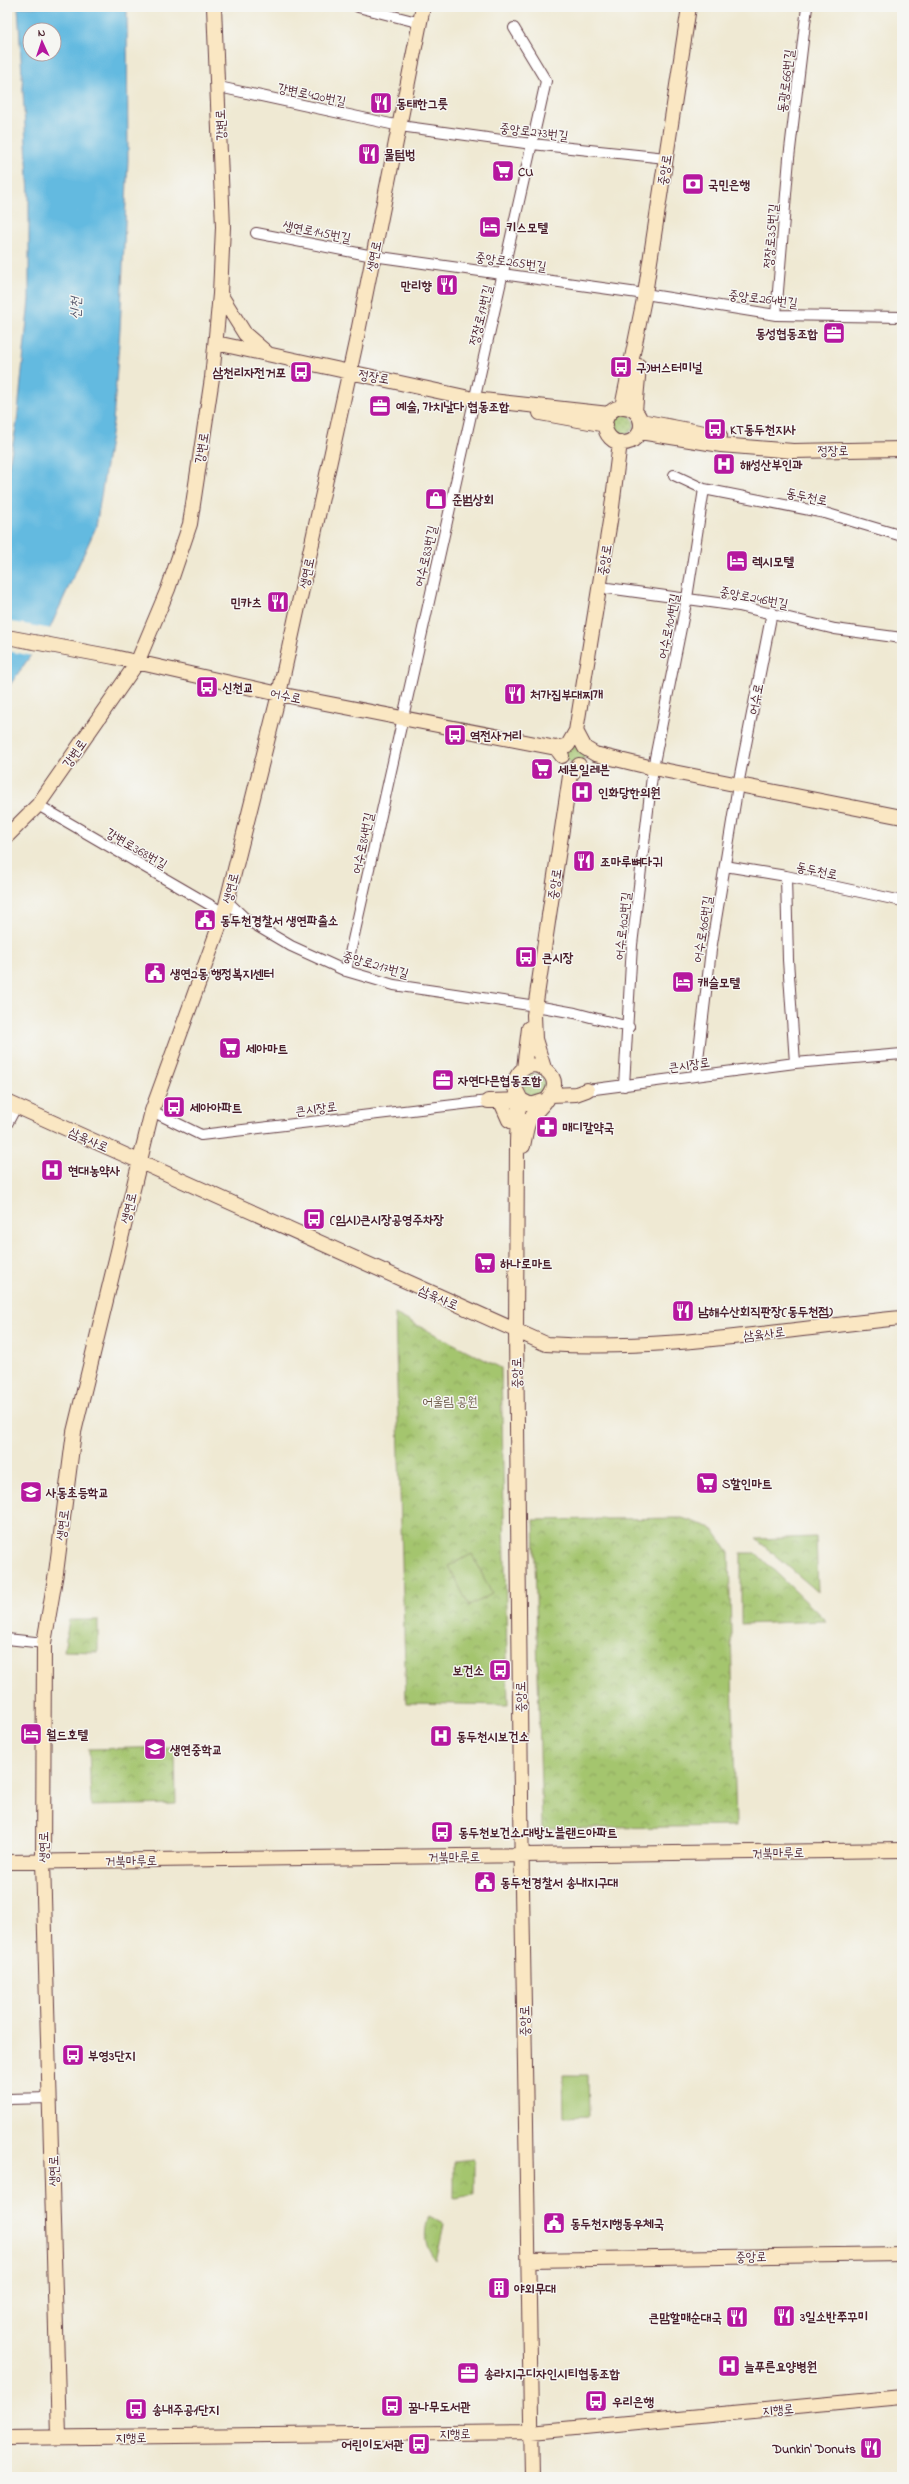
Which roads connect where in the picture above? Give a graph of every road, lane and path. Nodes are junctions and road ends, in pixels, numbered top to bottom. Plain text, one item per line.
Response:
1 (214, 7) edge
2 (358, 7) edge
3 (423, 7) edge
4 (689, 7) edge
5 (807, 7) edge
6 (421, 23) junction
7 (514, 28) dead end
8 (219, 87) junction
9 (400, 126) junction
10 (532, 144) junction
11 (666, 158) junction
12 (789, 158) joint
13 (256, 233) dead end
14 (373, 256) junction
15 (504, 273) junction
16 (220, 294) junction
17 (645, 294) junction
18 (776, 315) junction
19 (902, 317) edge
20 (216, 343) junction
21 (267, 354) junction
22 (348, 372) junction
23 (474, 399) junction
24 (607, 419) junction
25 (632, 426) junction
26 (902, 449) edge
27 (674, 475) dead end
28 (704, 489) junction
29 (902, 536) edge
30 (600, 587) junction
31 (687, 598) junction
32 (772, 612) junction
33 (7, 637) edge
34 (902, 638) edge
35 (137, 663) junction
36 (279, 694) junction
37 (402, 719) junction
38 (574, 757) junction
39 (653, 768) junction
40 (738, 786) junction
41 (38, 805) junction
42 (902, 817) edge
43 (7, 836) edge
44 (725, 866) junction
45 (786, 876) junction
46 (902, 901) edge
47 (226, 907) junction
48 (346, 972) junction
49 (535, 1010) junction
50 (629, 1028) junction
51 (902, 1054) edge
52 (795, 1063) junction
53 (524, 1068) junction
54 (544, 1068) junction
55 (696, 1076) junction
56 (514, 1086) junction
57 (624, 1086) junction
58 (587, 1090) joint
59 (550, 1093) junction
60 (521, 1100) junction
61 (495, 1101) junction
62 (12, 1104) edge
63 (152, 1111) junction
64 (7, 1124) edge
65 (518, 1126) junction
66 (519, 1158) junction
67 (139, 1162) junction
68 (902, 1318) edge
69 (516, 1332) junction
70 (7, 1639) edge
71 (44, 1643) junction
72 (902, 1850) edge
73 (522, 1855) junction
74 (43, 1861) junction
75 (7, 1862) edge
76 (51, 2098) junction
77 (7, 2099) edge
78 (902, 2254) edge
79 (529, 2260) junction
80 (902, 2397) edge
81 (532, 2432) junction
82 (59, 2437) junction
83 (7, 2438) edge
84 (532, 2477) edge

1 - 8 street, 강변로
2 - 6 street
3 - 6 street, 생연로
4 - 11 street, 중앙로
5 - 12 street, 동광로66번길
6 - 9 street, 생연로
7 - 10 street, 정장로17번길
8 - 9 street, 강변로420번길
8 - 16 street, 강변로
9 - 10 street, 중앙로273번길
9 - 14 street, 생연로
10 - 11 street, 중앙로273번길
10 - 15 street, 정장로17번길
11 - 17 street, 중앙로
12 - 18 street, 정장로35번길
13 - 14 street, 생연로145번길
14 - 15 street, 중앙로265번길
14 - 22 street, 생연로
15 - 17 street, 중앙로265번길
15 - 23 street, 정장로17번길
16 - 20 street, 강변로
16 - 21 street
17 - 18 street, 중앙로264번길
17 - 25 street, 중앙로
18 - 19 street, 중앙로264번길
20 - 21 street, 정장로
20 - 35 street, 강변로
21 - 22 street, 정장로
22 - 23 street, 정장로
22 - 36 street, 생연로
23 - 24 street, 정장로
23 - 37 street, 어수로83번길
24 - 25 street
24 - 25 street
25 - 26 street, 정장로
25 - 30 street, 중앙로
27 - 28 street, 동두천로
28 - 29 street, 동두천로
28 - 31 street, 어수로101번길
30 - 31 street, 중앙로246번길
30 - 38 street, 중앙로
31 - 32 street, 중앙로246번길
31 - 39 street, 어수로101번길
32 - 34 street, 중앙로246번길
32 - 40 street, 어수로
33 - 35 street, 어수로
35 - 36 street, 어수로
35 - 41 street, 강변로
36 - 37 street, 어수로
36 - 47 street, 생연로
37 - 38 street, 어수로
37 - 48 street, 어수로84번길
38 - 39 street, 어수로
38 - 49 street, 중앙로
39 - 40 street, 어수로
39 - 50 street, 어수로102번길
40 - 42 street, 어수로
40 - 44 street, 어수로106번길
41 - 43 street, 강변로
41 - 47 street, 강변로368번길
44 - 45 street, 동두천로
44 - 55 street, 어수로106번길
45 - 46 street, 동두천로
45 - 52 street
47 - 48 street, 중앙로217번길
47 - 63 street, 생연로
48 - 49 street, 중앙로217번길
49 - 50 street
49 - 53 street
49 - 54 street
50 - 57 street, 어수로102번길
51 - 52 street, 큰시장로
52 - 55 street, 큰시장로
53 - 54 street
53 - 56 street
54 - 59 street
55 - 57 street, 큰시장로
56 - 60 street
56 - 61 street
57 - 58 street, 큰시장로
58 - 59 street
59 - 60 street
59 - 66 street
60 - 61 street
60 - 65 street
61 - 63 street, 큰시장로
61 - 65 street
62 - 64 street
62 - 67 street, 삼육사로
63 - 67 street, 생연로
65 - 66 street
66 - 69 street, 중앙로
67 - 69 street, 삼육사로
67 - 71 street, 생연로
68 - 69 street, 삼육사로
69 - 73 street, 중앙로
70 - 71 street
71 - 74 street, 생연로
72 - 73 street, 거북마루로
73 - 74 street, 거북마루로
73 - 79 street, 중앙로
74 - 75 street, 거북마루로
74 - 76 street, 생연로
76 - 77 street
76 - 82 street, 생연로
78 - 79 street, 중앙로
79 - 81 street, 중앙로
80 - 81 street, 지행로
81 - 82 street, 지행로
81 - 84 street, 중앙로
82 - 83 street, 지행로

